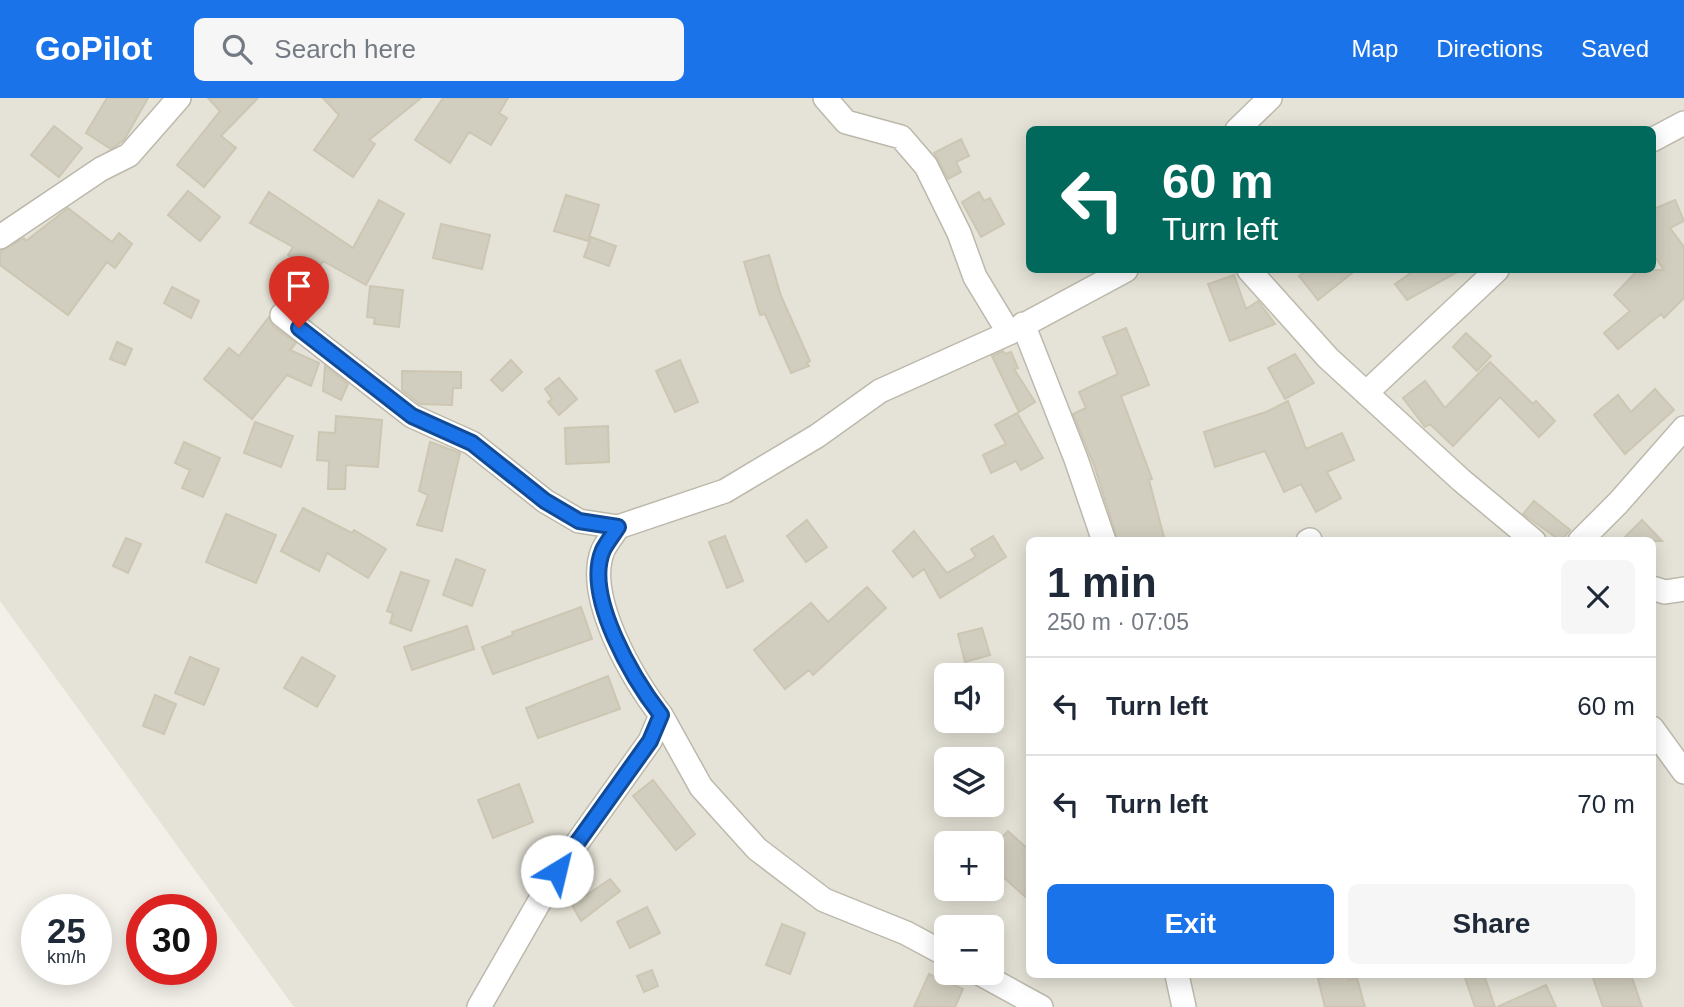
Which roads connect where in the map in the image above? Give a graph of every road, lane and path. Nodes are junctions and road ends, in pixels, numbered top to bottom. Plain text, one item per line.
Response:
1 (179, 98) edge
2 (825, 98) edge
3 (1270, 98) edge
4 (1684, 123) edge
5 (1241, 126) edge
6 (1656, 138) edge
7 (0, 237) edge
8 (1120, 273) edge
9 (1253, 273) edge
10 (1494, 273) edge
11 (282, 315) dead end
12 (1016, 328) junction
13 (1366, 393) junction
14 (1684, 428) edge
15 (618, 527) junction
16 (1103, 537) edge
17 (1529, 537) edge
18 (1584, 537) edge
19 (1684, 589) edge
20 (1656, 590) edge
21 (661, 715) junction
22 (1656, 734) edge
23 (1684, 772) edge
24 (934, 948) edge
25 (1178, 978) edge
26 (1001, 985) edge
27 (479, 1007) edge
28 (1041, 1007) edge
29 (1184, 1007) edge

1 - 7 street
2 - 12 street
3 - 5 street
4 - 6 street
8 - 12 street
9 - 13 street
10 - 13 street
11 - 15 street
12 - 15 street
12 - 16 street
13 - 17 street
14 - 18 street
15 - 21 street
19 - 20 street
21 - 24 street
21 - 27 street
22 - 23 street
25 - 29 street
26 - 28 street

